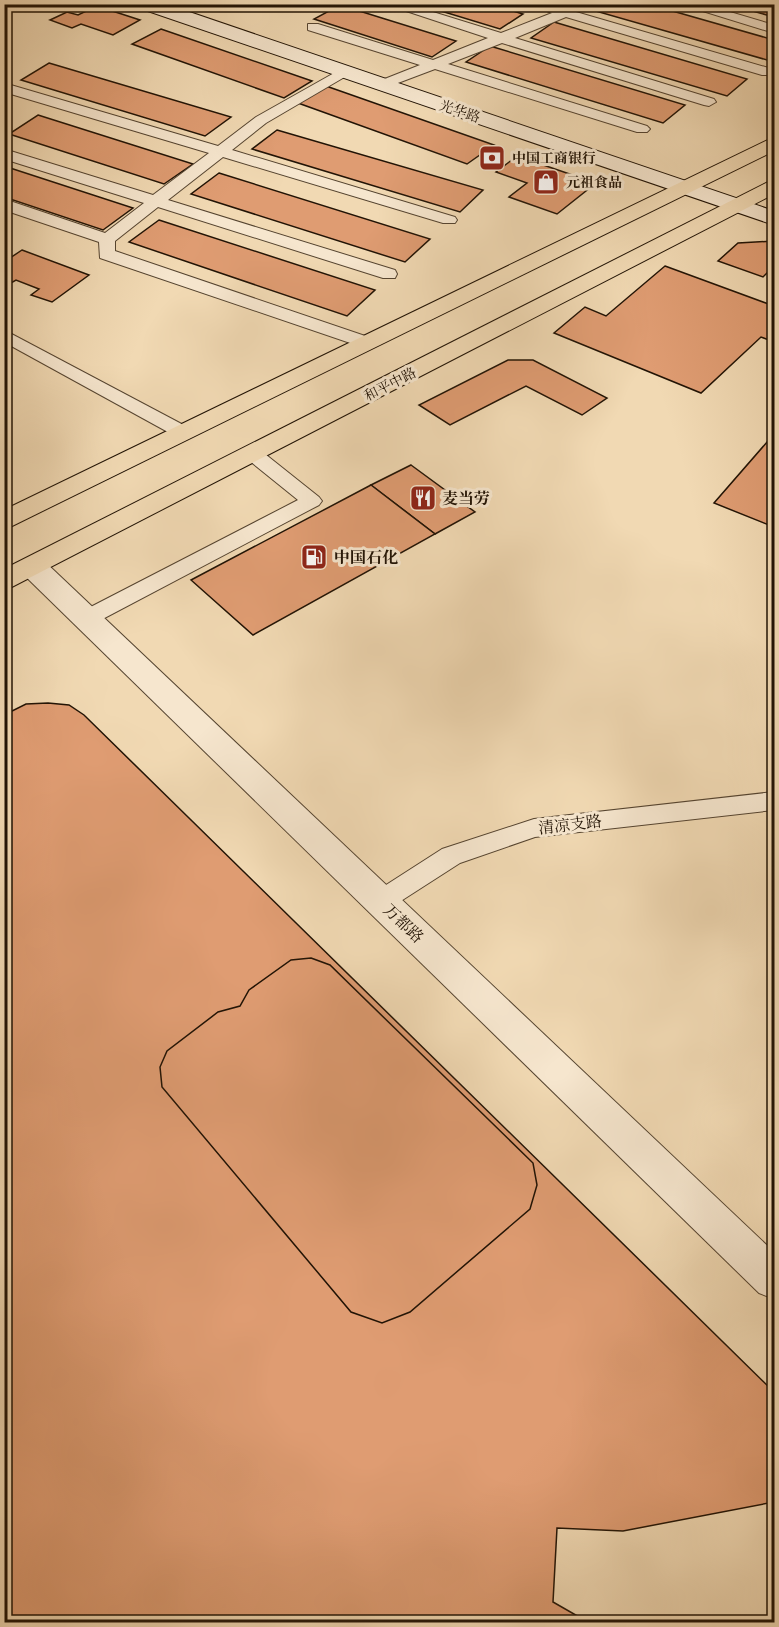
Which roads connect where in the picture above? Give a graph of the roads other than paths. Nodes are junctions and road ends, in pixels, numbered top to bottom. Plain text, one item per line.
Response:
1 (146, 4) edge
2 (391, 4) edge
3 (535, 4) edge
4 (587, 4) edge
5 (686, 4) edge
6 (565, 13) junction
7 (313, 27) dead end
8 (774, 29) edge
9 (501, 38) junction
10 (433, 65) junction
11 (343, 72) junction
12 (767, 72) dead end
13 (382, 85) junction
14 (4, 87) edge
15 (709, 102) dead end
16 (642, 129) dead end
17 (774, 143) edge
18 (220, 152) junction
19 (4, 154) edge
20 (774, 186) edge
21 (685, 188) junction
22 (156, 201) junction
23 (4, 204) edge
24 (738, 205) junction
25 (774, 218) edge
26 (449, 220) dead end
27 (107, 239) junction
28 (389, 274) dead end
29 (4, 335) edge
30 (368, 343) junction
31 (184, 433) junction
32 (253, 454) junction
33 (4, 521) edge
34 (19, 574) edge
35 (87, 618) junction
36 (774, 801) edge
37 (381, 901) junction
38 (774, 1279) edge

1 - 11 main road, 光华路
2 - 9 lane
3 - 6 lane
4 - 6 lane
5 - 8 lane
6 - 9 lane
6 - 12 lane
7 - 10 lane
9 - 10 lane
9 - 15 lane
10 - 13 lane
10 - 16 lane
11 - 13 main road, 光华路
11 - 18 lane
13 - 21 main road, 光华路
14 - 18 lane
17 - 21 main road
18 - 22 lane
18 - 26 lane
19 - 22 lane
20 - 24 main road, 和平中路
21 - 24 main road, 光华路
21 - 30 main road
22 - 27 lane
22 - 28 lane
23 - 27 lane
24 - 25 main road, 光华路
24 - 32 main road, 和平中路
27 - 30 lane
29 - 31 lane
30 - 31 main road
31 - 33 main road
32 - 34 main road, 和平中路
32 - 35 lane
34 - 35 main road, 万都路
35 - 37 main road, 万都路
36 - 37 lane, 清凉支路
37 - 38 main road, 万都路

